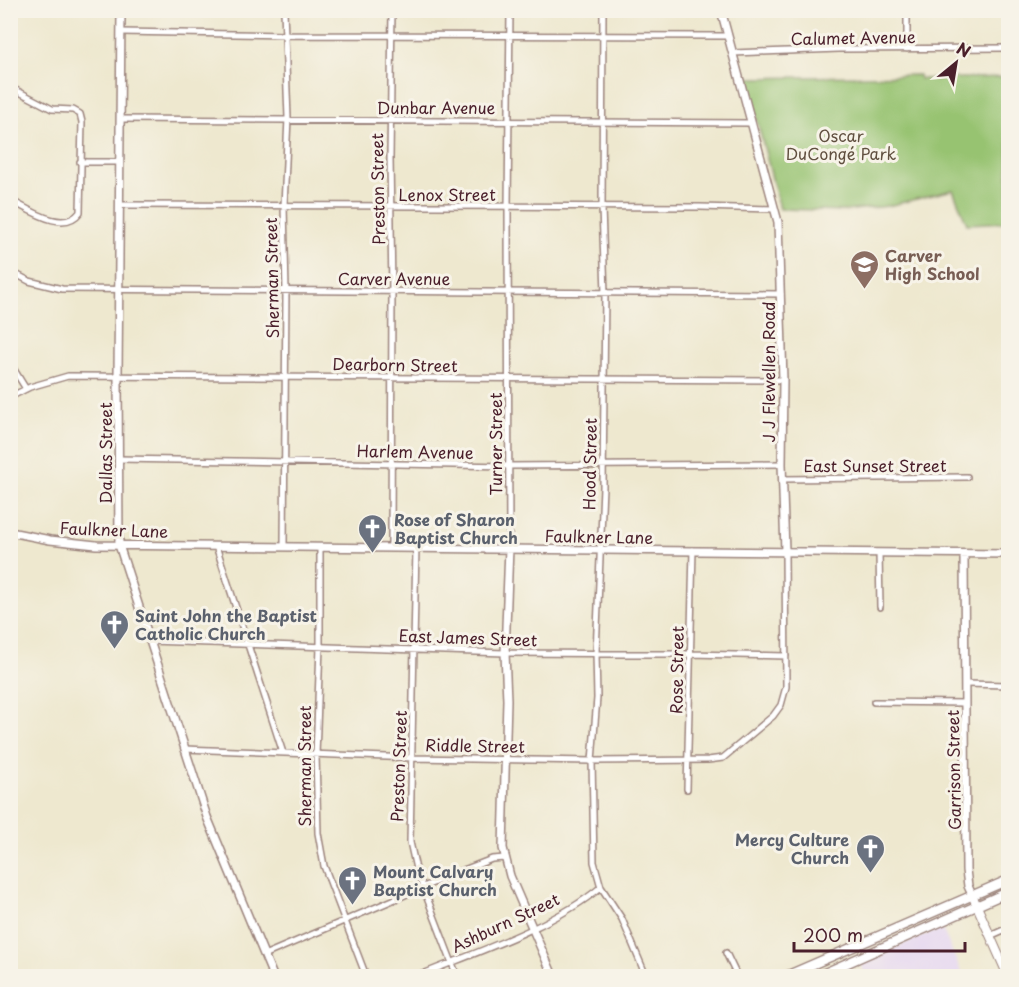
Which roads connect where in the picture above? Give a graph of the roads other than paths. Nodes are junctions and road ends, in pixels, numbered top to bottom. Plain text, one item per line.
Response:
1 (121, 10) edge
2 (284, 10) edge
3 (392, 10) edge
4 (510, 10) edge
5 (603, 10) edge
6 (722, 10) edge
7 (907, 10) edge
8 (121, 32) junction
9 (391, 34) junction
10 (285, 35) junction
11 (603, 35) junction
12 (509, 36) junction
13 (728, 36) junction
14 (1008, 48) edge
15 (907, 49) junction
16 (734, 53) junction
17 (10, 87) edge
18 (120, 118) junction
19 (288, 118) junction
20 (390, 119) junction
21 (508, 120) junction
22 (603, 123) junction
23 (751, 123) junction
24 (80, 162) junction
25 (120, 162) junction
26 (10, 200) edge
27 (120, 205) junction
28 (284, 206) junction
29 (390, 207) junction
30 (508, 207) junction
31 (602, 208) junction
32 (774, 209) junction
33 (10, 271) edge
34 (119, 290) junction
35 (286, 291) junction
36 (392, 291) junction
37 (509, 292) junction
38 (605, 293) junction
39 (781, 294) junction
40 (10, 363) edge
41 (118, 377) junction
42 (286, 377) junction
43 (392, 377) junction
44 (604, 378) junction
45 (509, 380) junction
46 (783, 380) junction
47 (26, 389) junction
48 (10, 398) edge
49 (119, 459) junction
50 (285, 463) junction
51 (392, 463) junction
52 (782, 464) junction
53 (603, 465) junction
54 (508, 466) junction
55 (967, 477) dead end
56 (783, 479) junction
57 (10, 532) edge
58 (119, 545) junction
59 (216, 546) junction
60 (284, 546) junction
61 (320, 546) junction
62 (391, 547) junction
63 (416, 547) junction
64 (509, 548) junction
65 (601, 550) junction
66 (693, 550) junction
67 (785, 551) junction
68 (879, 553) junction
69 (964, 554) junction
70 (1008, 554) edge
71 (880, 607) dead end
72 (148, 641) junction
73 (247, 645) junction
74 (320, 647) junction
75 (414, 649) junction
76 (505, 653) junction
77 (596, 653) junction
78 (689, 654) junction
79 (786, 656) junction
80 (965, 684) junction
81 (1008, 685) edge
82 (874, 702) dead end
83 (965, 703) junction
84 (756, 731) joint
85 (184, 749) junction
86 (283, 753) junction
87 (316, 755) junction
88 (412, 758) junction
89 (505, 759) junction
90 (592, 761) junction
91 (688, 761) junction
92 (687, 789) dead end
93 (505, 858) junction
94 (1008, 880) edge
95 (424, 886) junction
96 (601, 887) junction
97 (1008, 892) edge
98 (973, 897) junction
99 (977, 906) junction
100 (345, 920) junction
101 (532, 928) junction
102 (1008, 928) edge
103 (990, 936) junction
104 (726, 953) dead end
105 (264, 955) junction
106 (452, 962) junction
107 (273, 976) edge
108 (366, 976) edge
109 (418, 976) edge
110 (458, 976) edge
111 (553, 976) edge
112 (646, 976) edge
113 (736, 976) edge
114 (786, 976) edge
115 (818, 976) edge
116 (1008, 976) edge

1 - 8 street, Dallas Street
2 - 10 street, Sherman Street
3 - 9 street, Preston Street
4 - 12 street, Turner Street
5 - 11 street, Hood Street
6 - 13 street, J J Flewellen Road
7 - 15 street
8 - 10 street
8 - 18 street, Dallas Street
9 - 10 street
9 - 12 street
9 - 20 street, Preston Street
10 - 19 street, Sherman Street
11 - 12 street
11 - 13 street
11 - 22 street, Hood Street
12 - 21 street, Turner Street
13 - 16 street, J J Flewellen Road
14 - 15 street, Calumet Avenue
15 - 16 street, Calumet Avenue
16 - 23 street, J J Flewellen Road
17 - 24 street
18 - 19 street, Dunbar Avenue
18 - 25 street, Dallas Street
19 - 20 street, Dunbar Avenue
19 - 28 street, Sherman Street
20 - 21 street, Dunbar Avenue
20 - 29 street, Preston Street
21 - 22 street, Dunbar Avenue
21 - 30 street, Turner Street
22 - 23 street, Dunbar Avenue
22 - 31 street, Hood Street
23 - 32 street, J J Flewellen Road
24 - 25 street
24 - 26 street
25 - 27 street, Dallas Street
27 - 28 street, Lenox Street
27 - 34 street, Dallas Street
28 - 29 street, Lenox Street
28 - 35 street, Sherman Street
29 - 30 street, Lenox Street
29 - 36 street, Preston Street
30 - 31 street, Lenox Street
30 - 37 street, Turner Street
31 - 32 street, Lenox Street
31 - 38 street, Hood Street
32 - 39 street, J J Flewellen Road
33 - 34 street, Carver Avenue
34 - 35 street, Carver Avenue
34 - 41 street, Dallas Street
35 - 36 street, Carver Avenue
35 - 42 street, Sherman Street
36 - 37 street, Carver Avenue
36 - 43 street, Preston Street
37 - 38 street, Carver Avenue
37 - 45 street, Turner Street
38 - 39 street, Carver Avenue
38 - 44 street, Hood Street
39 - 46 street, J J Flewellen Road
40 - 47 street
41 - 42 street, Dearborn Street
41 - 47 street, Dearborn Street
41 - 49 street, Dallas Street
42 - 43 street, Dearborn Street
42 - 50 street, Sherman Street
43 - 45 street, Dearborn Street
43 - 51 street, Preston Street
44 - 45 street, Dearborn Street
44 - 46 street, Dearborn Street
44 - 53 street, Hood Street
45 - 54 street, Turner Street
46 - 52 street, J J Flewellen Road
47 - 48 street, Dearborn Street
49 - 50 street, Harlem Avenue
49 - 58 street, Dallas Street
50 - 51 street, Harlem Avenue
50 - 60 street, Sherman Street
51 - 54 street, Harlem Avenue
51 - 62 street, Preston Street
52 - 53 street, Harlem Avenue
52 - 56 street, J J Flewellen Road
53 - 54 street, Harlem Avenue
53 - 65 street, Hood Street
54 - 64 street, Turner Street
55 - 56 street, East Sunset Street
56 - 67 street, J J Flewellen Road
57 - 58 street, Faulkner Lane
58 - 59 street, Faulkner Lane
58 - 72 street, Dallas Street
59 - 60 street, Faulkner Lane
59 - 73 street
60 - 61 street, Faulkner Lane
61 - 62 street, Faulkner Lane
61 - 74 street, Sherman Street
62 - 63 street, Faulkner Lane
63 - 64 street, Faulkner Lane
63 - 75 street, Preston Street
64 - 65 street, Faulkner Lane
64 - 76 street, Turner Street
65 - 66 street, Faulkner Lane
65 - 77 street, Hood Street
66 - 67 street, Faulkner Lane
66 - 78 street, Rose Street
67 - 68 street, Faulkner Lane
67 - 79 street, J J Flewellen Road
68 - 69 street, Faulkner Lane
68 - 71 street
69 - 70 street, Faulkner Lane
69 - 80 street, Garrison Street
72 - 73 street, East James Street
72 - 85 street, Dallas Street
73 - 74 street, East James Street
73 - 86 street
74 - 75 street, East James Street
74 - 87 street, Sherman Street
75 - 76 street, East James Street
75 - 88 street, Preston Street
76 - 77 street, East James Street
76 - 89 street, Turner Street
77 - 78 street, East James Street
77 - 90 street, Hood Street
78 - 79 street, East James Street
78 - 91 street, Rose Street
79 - 84 street, J J Flewellen Road
80 - 81 street
80 - 83 street, Garrison Street
82 - 83 street
83 - 98 street, Garrison Street
84 - 91 street, Riddle Street
85 - 86 street, Riddle Street
85 - 105 street, Dallas Street
86 - 87 street, Riddle Street
87 - 88 street, Riddle Street
87 - 100 street, Sherman Street
88 - 89 street, Riddle Street
88 - 95 street, Preston Street
89 - 90 street, Riddle Street
89 - 93 street, Turner Street
90 - 91 street, Riddle Street
90 - 96 street, Hood Street
91 - 92 street, Rose Street
93 - 95 street
93 - 101 street, Turner Street
94 - 98 main road
95 - 100 street
95 - 106 street, Preston Street
96 - 101 street, Ashburn Street
96 - 112 street, Hood Street
97 - 99 main road
98 - 99 main road, Garrison Street
98 - 114 main road
99 - 103 main road, Garrison Street
99 - 115 main road
100 - 105 street
100 - 108 street, Sherman Street
101 - 106 street, Ashburn Street
101 - 111 street, Turner Street
102 - 103 street
103 - 116 main road, Garrison Street
104 - 113 street
105 - 107 street, Dallas Street
106 - 109 street, Ashburn Street
106 - 110 street, Preston Street

